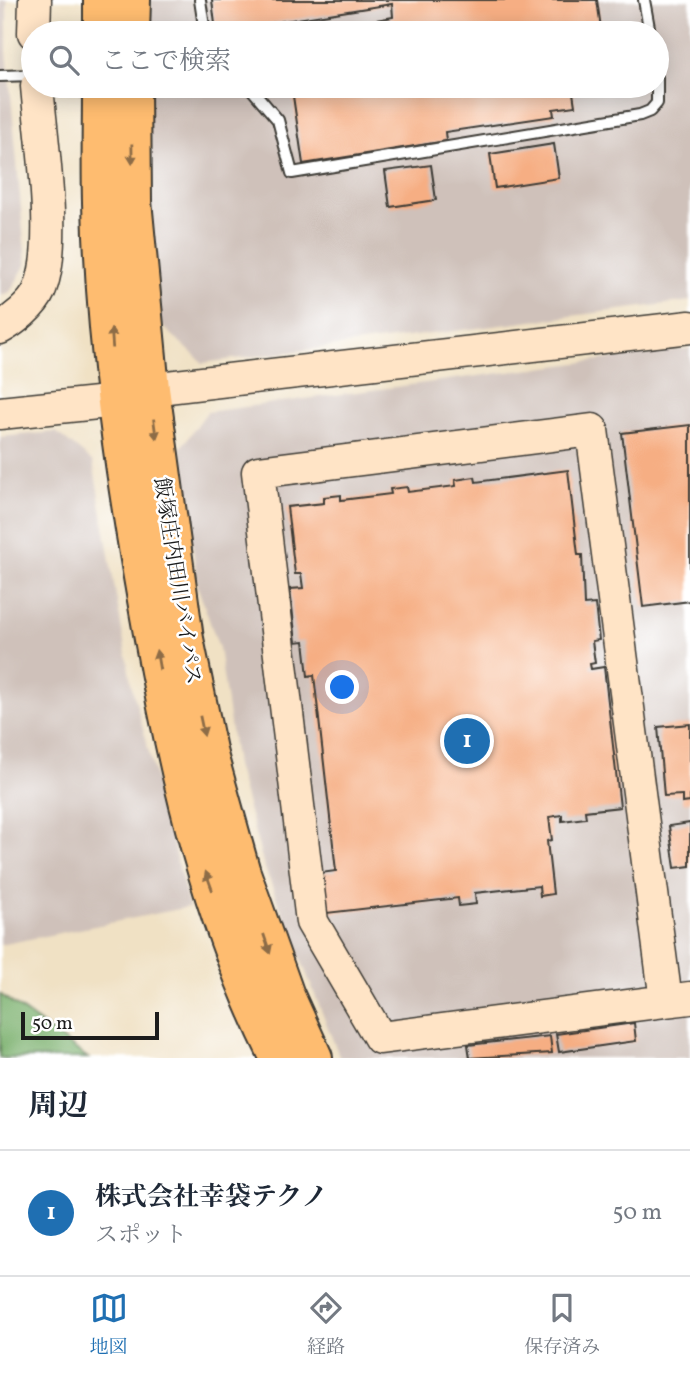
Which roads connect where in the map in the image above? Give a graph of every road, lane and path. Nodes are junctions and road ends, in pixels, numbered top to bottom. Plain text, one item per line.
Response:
1 (35, 0) edge
2 (103, 0) edge
3 (131, 0) edge
4 (200, 0) edge
5 (644, 0) edge
6 (34, 21) edge
7 (103, 21) edge
8 (130, 21) edge
9 (203, 21) edge
10 (648, 21) edge
11 (21, 75) edge
12 (0, 76) edge
13 (38, 98) edge
14 (102, 98) edge
15 (131, 98) edge
16 (259, 98) edge
17 (657, 98) edge
18 (690, 327) edge
19 (0, 328) edge
20 (133, 395) junction
21 (0, 413) edge
22 (674, 1000) edge
23 (280, 1058) edge
24 (313, 1058) edge

1 - 6 street
2 - 7 highway
3 - 8 highway
4 - 9 lane
5 - 10 lane
11 - 12 lane
13 - 19 street
20 -> 14 highway, 飯塚庄内田川バイパス
15 -> 20 highway, 飯塚庄内田川バイパス
16 - 17 lane
18 - 20 street
20 - 21 street
23 -> 20 highway, 飯塚庄内田川バイパス
20 -> 24 highway, 飯塚庄内田川バイパス
22 - 22 street

